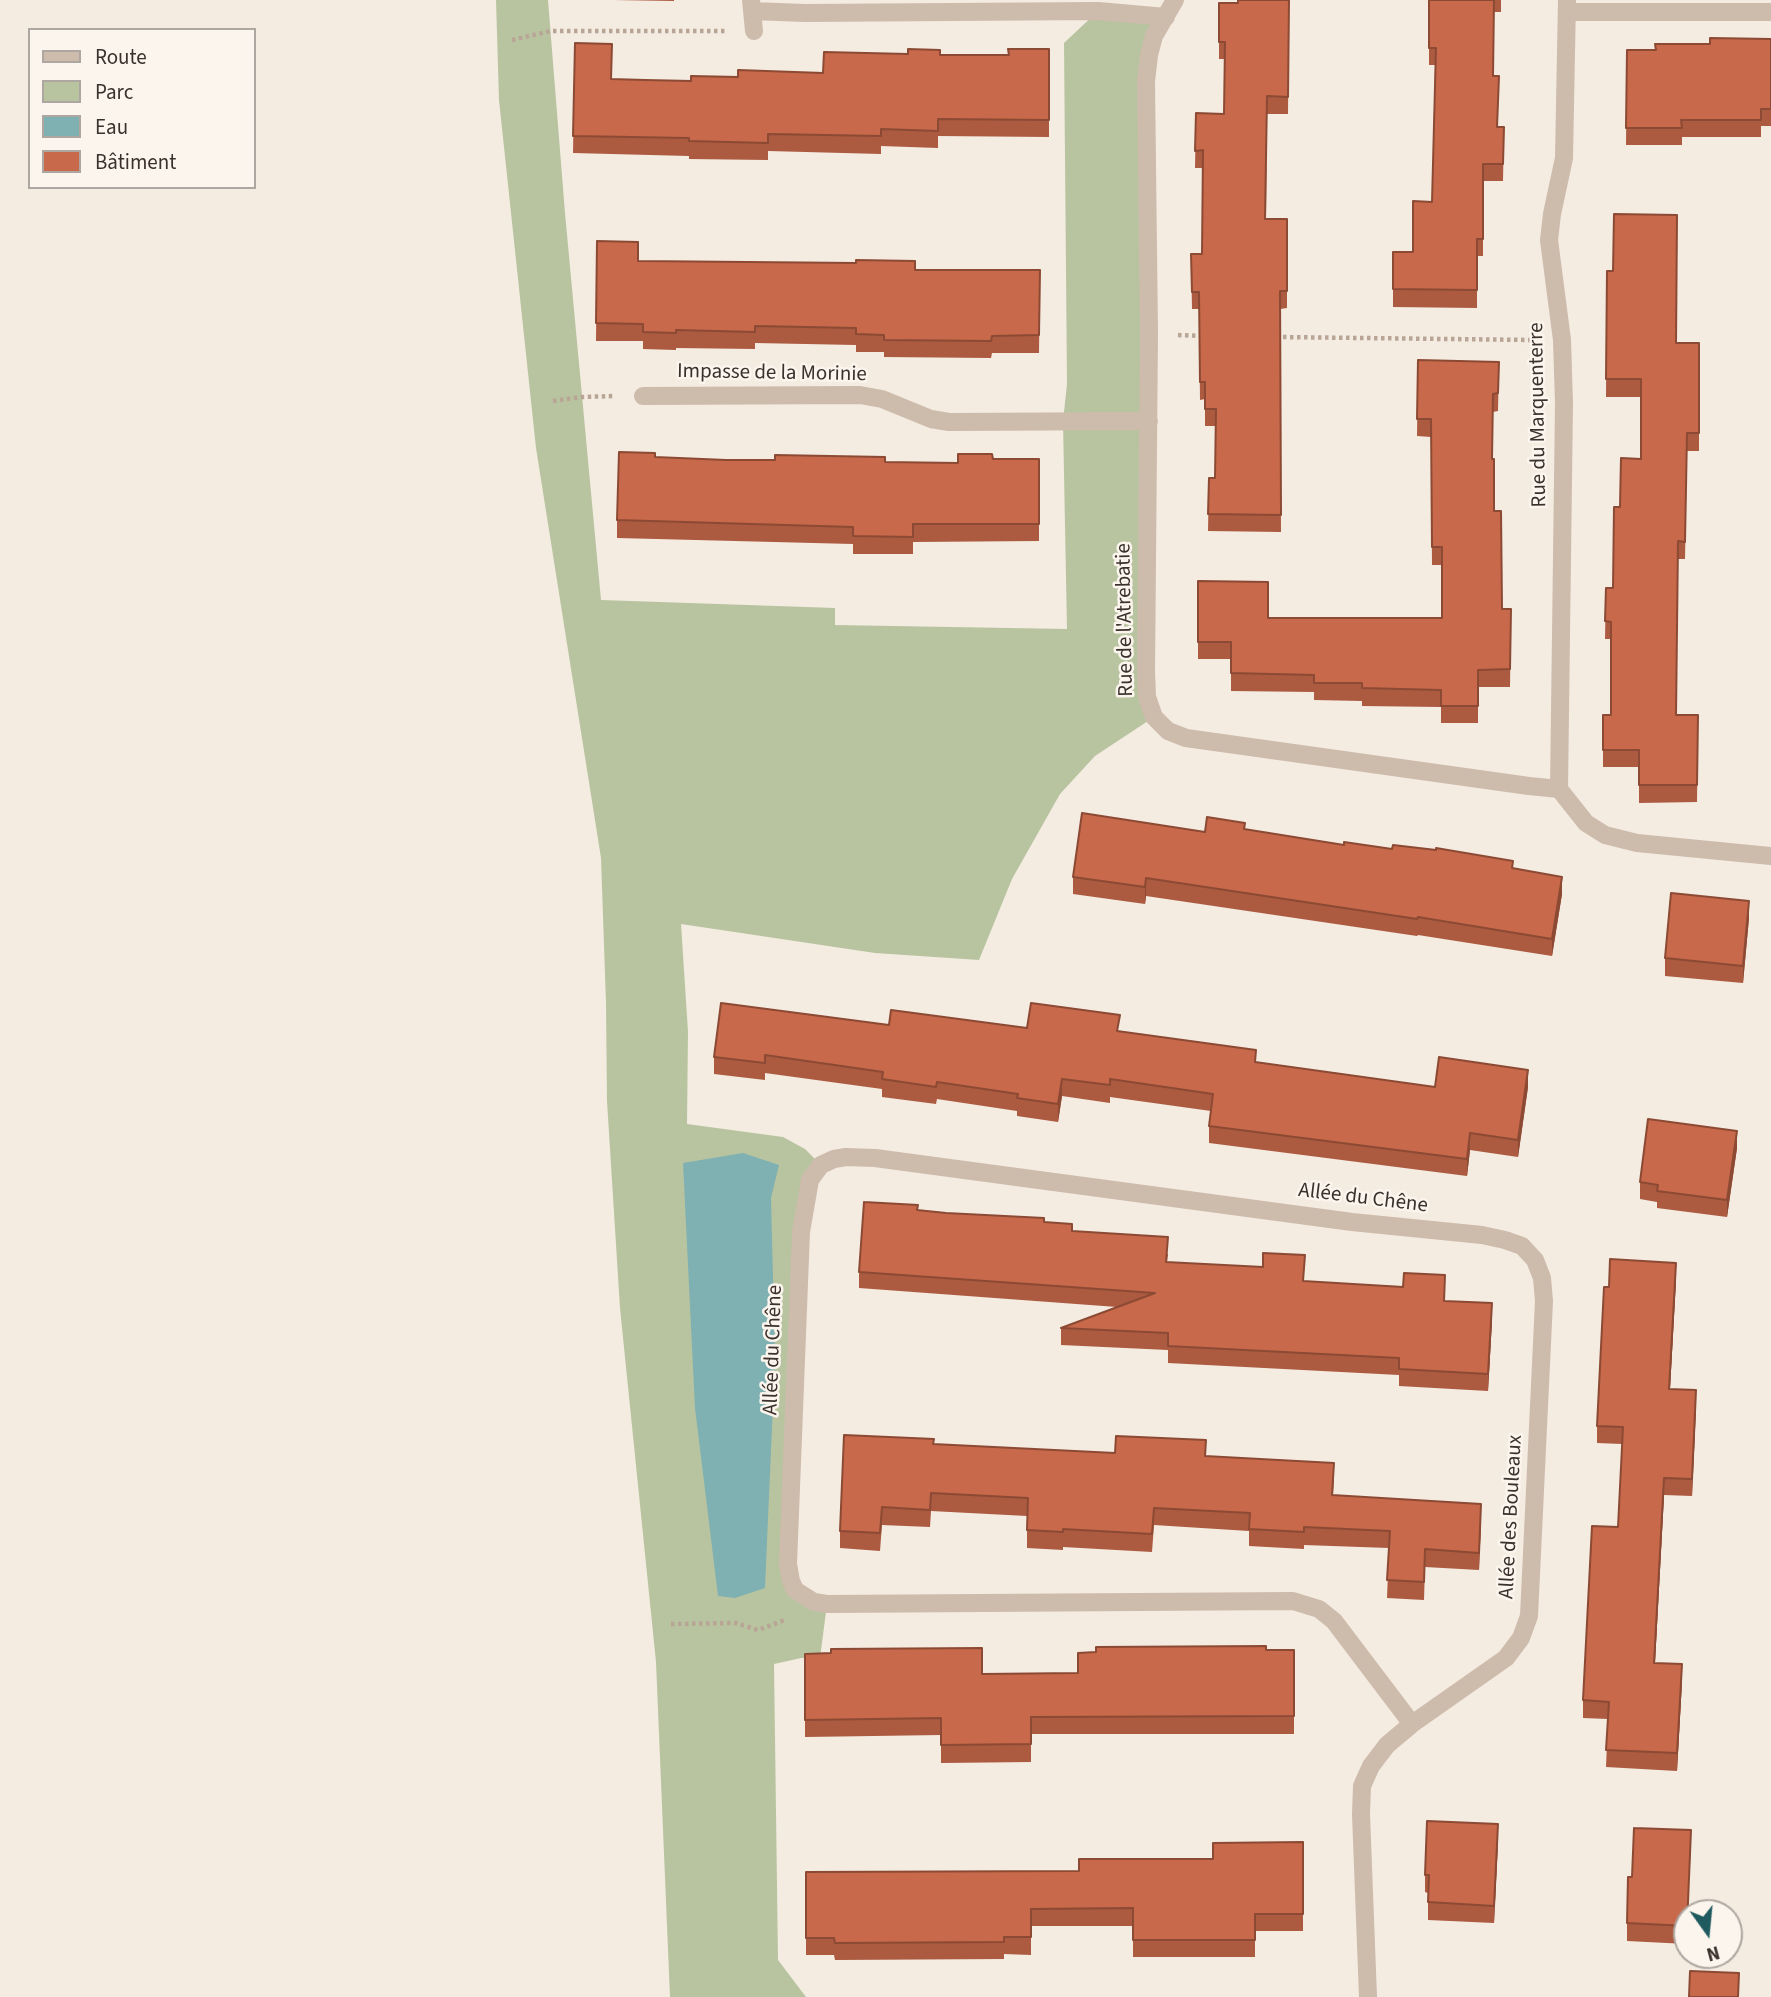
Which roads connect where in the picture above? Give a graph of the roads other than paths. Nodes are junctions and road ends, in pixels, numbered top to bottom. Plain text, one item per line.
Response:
1 (1175, 0) edge
2 (752, 5) edge
3 (1567, 6) edge
4 (1771, 12) edge
5 (1166, 17) junction
6 (754, 31) road end
7 (643, 396) road end
8 (1149, 421) junction
9 (1559, 789) junction
10 (1771, 856) edge
11 (1535, 1260) joint
12 (1412, 1724) junction
13 (1368, 1997) edge

1 - 5 street
2 - 5 street
2 - 6 street
3 - 4 street
3 - 9 street, Rue du Marquenterre
5 - 8 street, Rue de l'Atrebatie
7 - 8 street, Impasse de la Morinie
8 - 9 street, Rue de l'Atrebatie
9 - 10 street
11 - 12 street, Allée des Bouleaux
11 - 12 street, Allée du Chêne
12 - 13 street, Allée des Bouleaux

